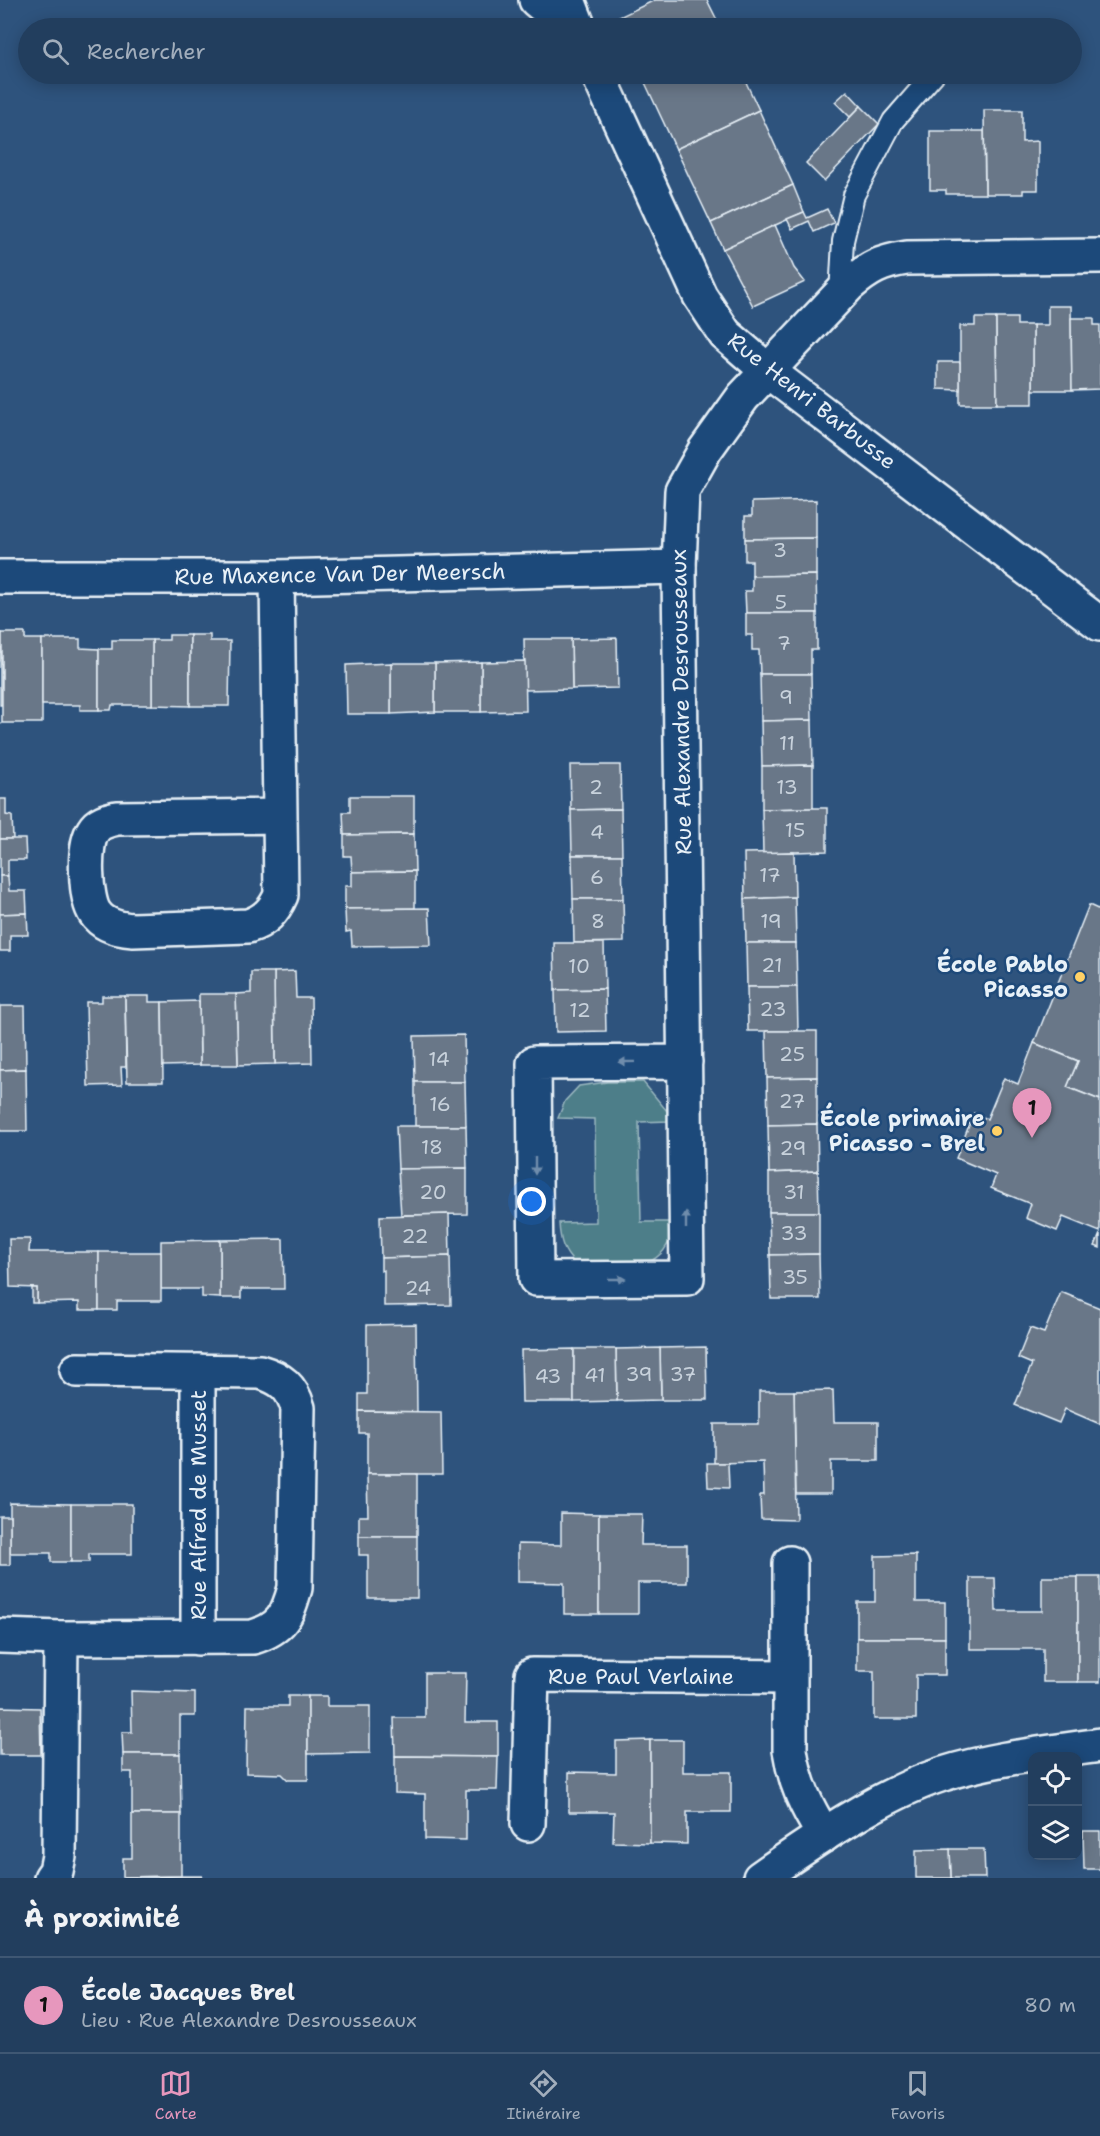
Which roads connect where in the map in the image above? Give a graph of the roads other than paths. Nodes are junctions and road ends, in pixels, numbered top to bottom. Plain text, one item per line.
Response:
1 (537, 0) edge
2 (568, 0) edge
3 (558, 18) edge
4 (575, 18) edge
5 (603, 84) edge
6 (925, 84) edge
7 (1100, 256) edge
8 (840, 295) junction
9 (769, 372) junction
10 (680, 567) junction
11 (0, 577) edge
12 (277, 577) junction
13 (1100, 624) edge
14 (279, 816) junction
15 (685, 1062) junction
16 (77, 1370) dead end
17 (198, 1371) junction
18 (790, 1563) dead end
19 (0, 1636) edge
20 (61, 1638) junction
21 (198, 1638) junction
22 (789, 1677) junction
23 (1100, 1745) edge
24 (528, 1824) dead end
25 (824, 1835) junction
26 (51, 1878) edge
27 (760, 1878) edge

1 - 3 street
2 - 4 street
5 - 9 street, Rue Henri Barbusse
6 - 8 lane
7 - 8 street, Rue Alexandre Desrousseaux
8 - 9 street, Rue Alexandre Desrousseaux
9 - 10 street, Rue Alexandre Desrousseaux
9 - 13 street, Rue Henri Barbusse
10 - 12 street, Rue Maxence Van Der Meersch
10 - 15 street, Rue Alexandre Desrousseaux
11 - 12 street, Rue Maxence Van Der Meersch
12 - 14 street
14 - 14 street
15 -> 15 street, Rue Alexandre Desrousseaux
16 - 17 street, Rue Alfred de Musset
17 - 21 street, Rue Alfred de Musset
17 - 21 street, Rue Alfred de Musset
18 - 22 street
19 - 20 street, Rue Alfred de Musset
20 - 21 street, Rue Alfred de Musset
20 - 26 street
22 - 24 street, Rue Paul Verlaine
22 - 25 street
23 - 25 street
25 - 27 street

